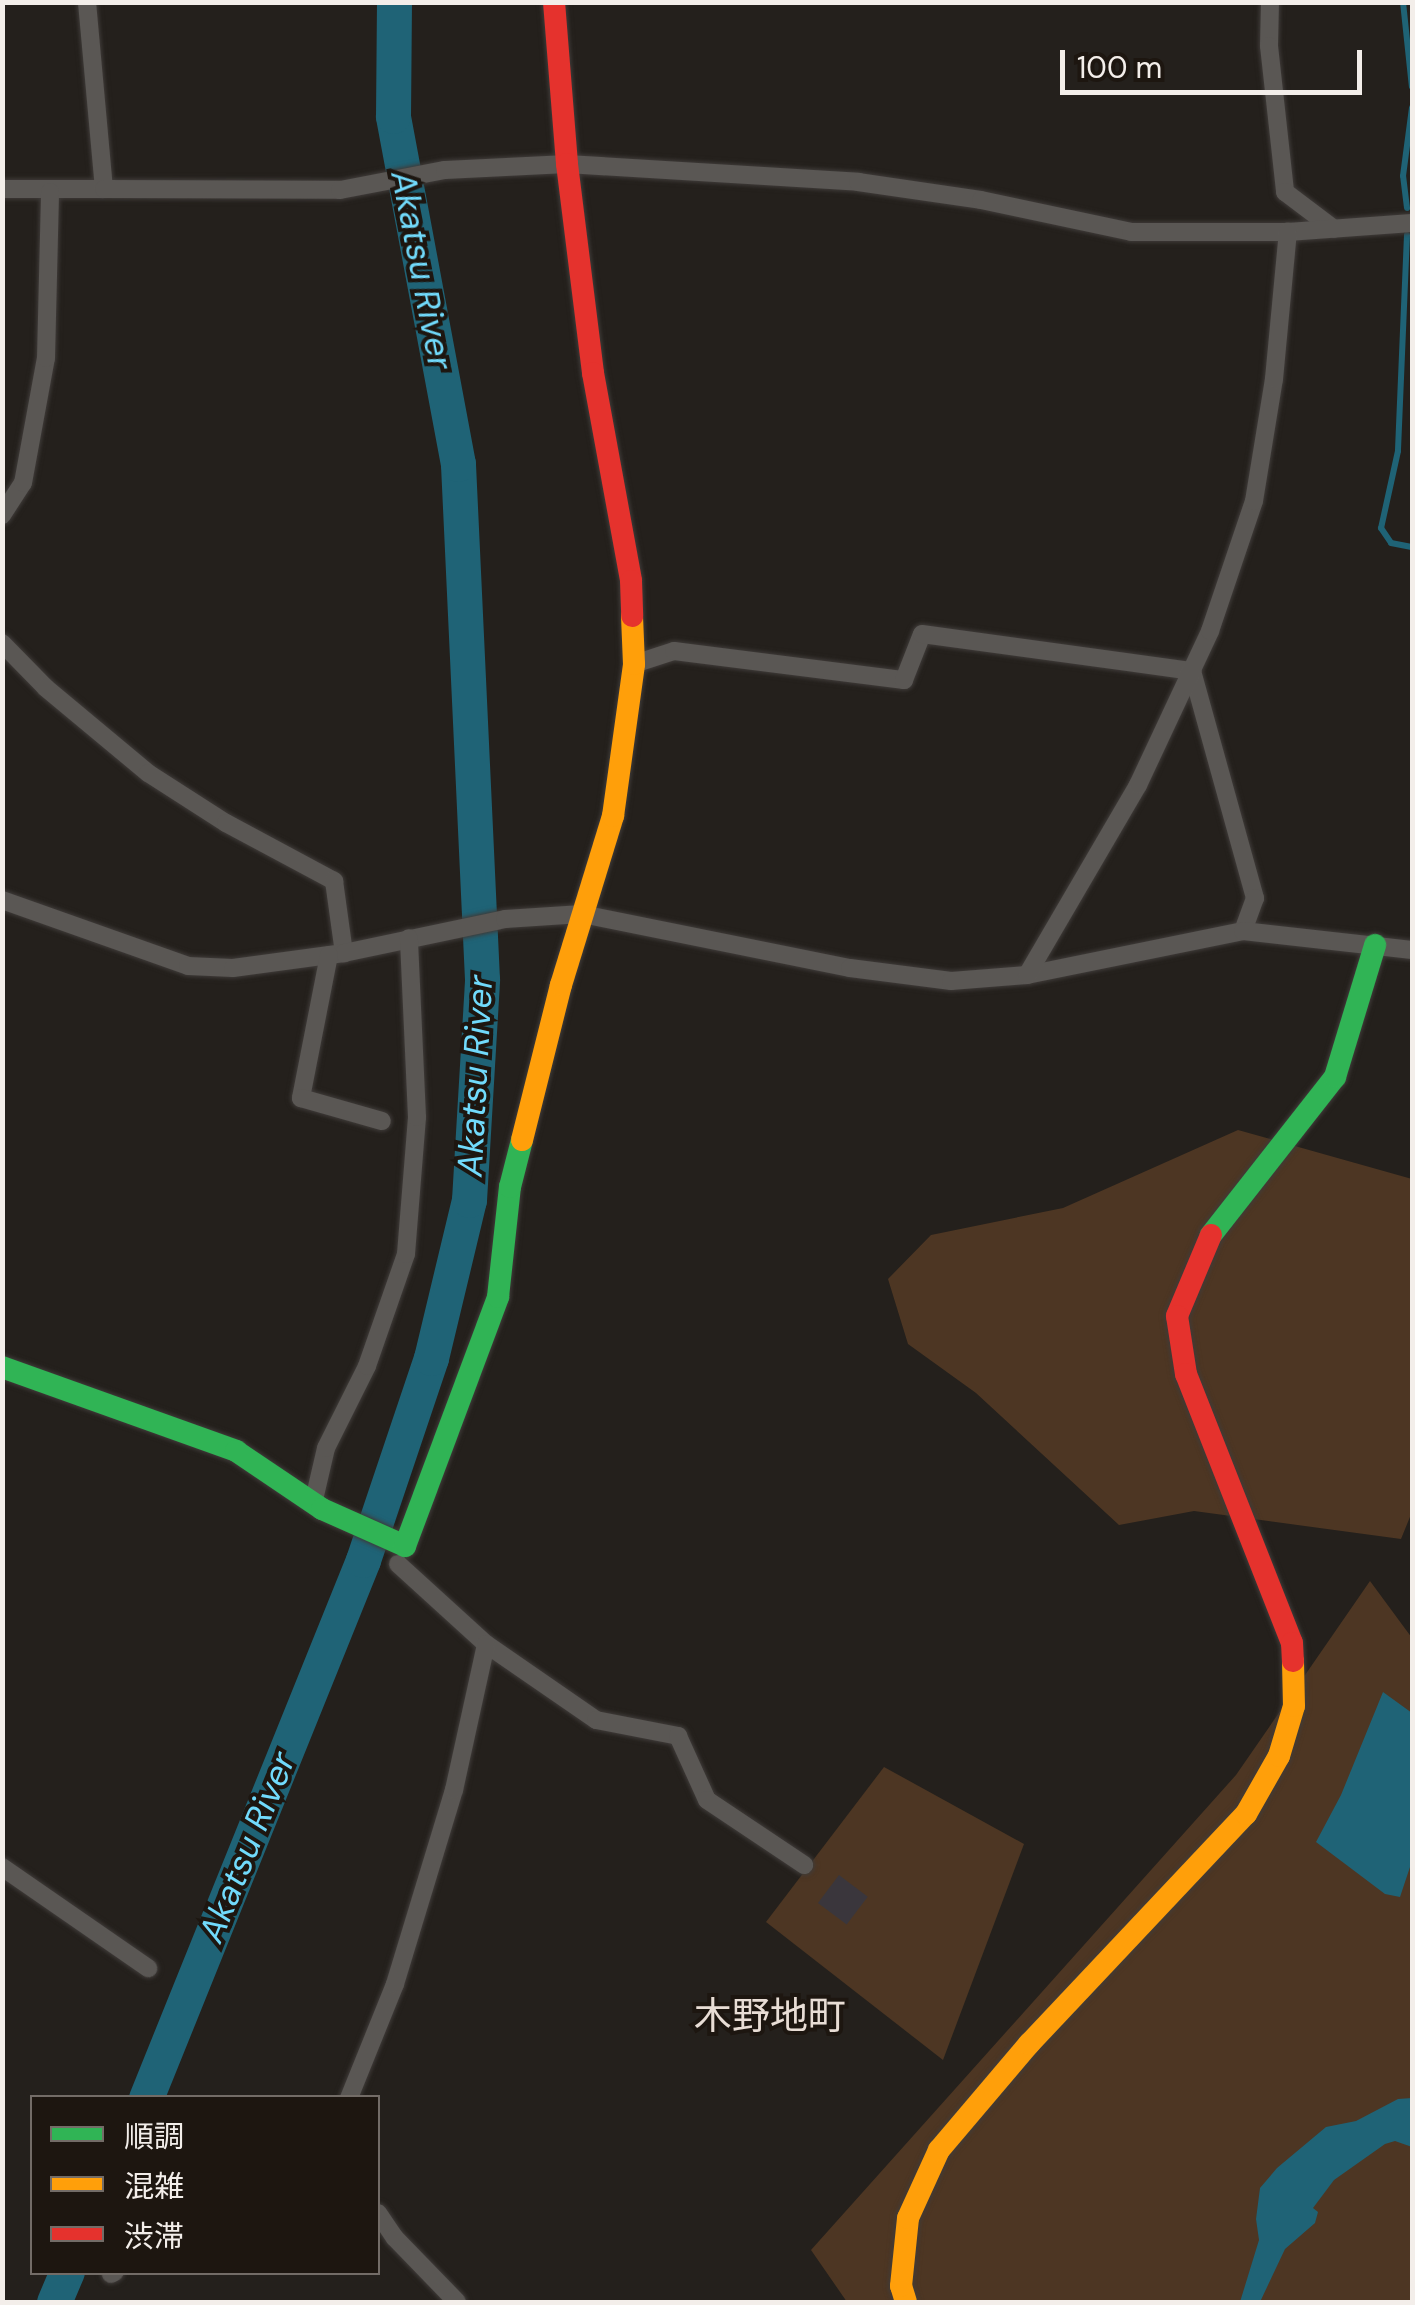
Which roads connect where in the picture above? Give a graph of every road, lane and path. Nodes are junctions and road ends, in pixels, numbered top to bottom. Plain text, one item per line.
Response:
1 (87, 2) edge
2 (554, 2) edge
3 (1270, 2) edge
4 (566, 164) junction
5 (2, 189) edge
6 (104, 189) junction
7 (50, 192) junction
8 (1412, 224) edge
9 (1335, 229) junction
10 (1288, 232) junction
11 (2, 515) edge
12 (2, 643) edge
13 (634, 664) junction
14 (1192, 671) junction
15 (2, 900) edge
16 (582, 914) junction
17 (1243, 931) junction
18 (417, 936) junction
19 (1375, 945) junction
20 (1412, 950) edge
21 (336, 954) junction
22 (1027, 974) junction
23 (382, 1121) dead end
24 (2, 1367) edge
25 (318, 1506) junction
26 (397, 1552) junction
27 (486, 1644) junction
28 (804, 1865) dead end
29 (2, 1867) edge
30 (148, 1968) dead end
31 (351, 2095) edge
32 (380, 2216) edge
33 (457, 2302) edge
34 (906, 2302) edge

1 - 6 street
2 - 4 street
3 - 9 street
4 - 6 street
4 - 10 street
4 - 13 street
5 - 7 street
6 - 7 street
7 - 11 street
8 - 9 street
9 - 10 street
10 - 14 street
12 - 21 street
13 - 14 street
13 - 16 street
14 - 17 street
14 - 22 street
15 - 21 street
16 - 18 street
16 - 22 street
16 - 26 street
17 - 19 street
17 - 22 street
18 - 21 street
18 - 25 street
19 - 20 street
19 - 34 street
21 - 23 street
24 - 25 street
25 - 26 street
26 - 27 street
27 - 28 street
27 - 31 street
29 - 30 street
32 - 33 street

